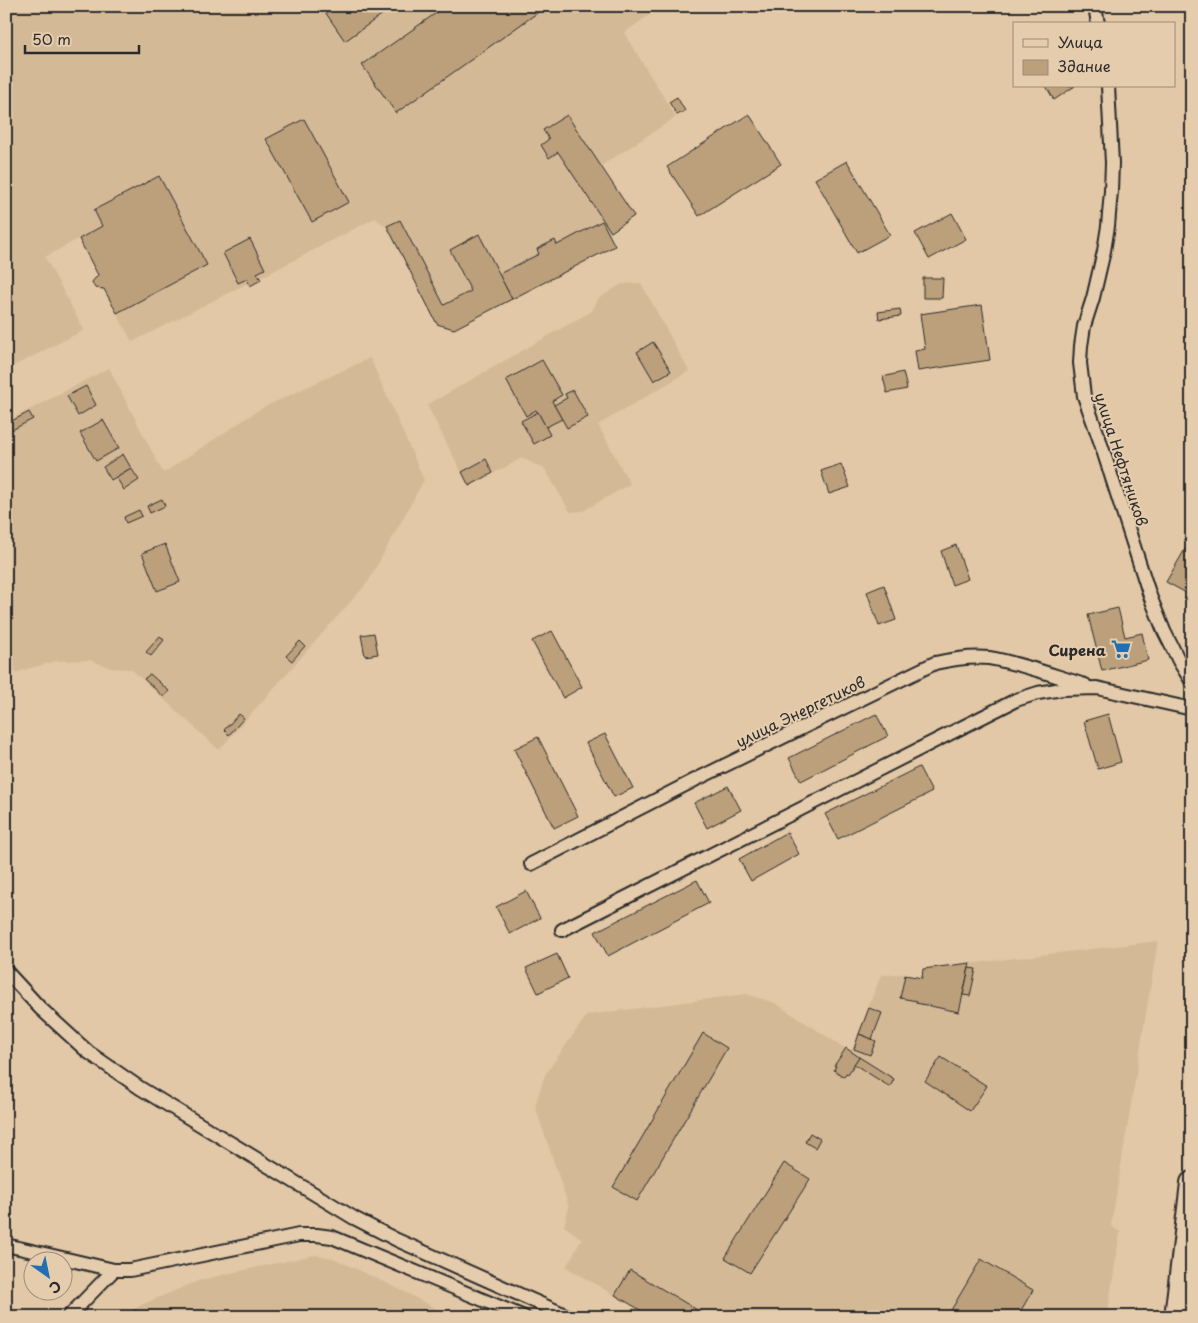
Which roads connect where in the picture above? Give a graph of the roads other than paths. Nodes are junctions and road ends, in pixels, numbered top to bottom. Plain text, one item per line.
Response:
1 (1095, 6) edge
2 (1098, 22) edge
3 (1108, 88) edge
4 (1192, 682) edge
5 (1097, 688) junction
6 (1192, 709) edge
7 (531, 864) dead end
8 (562, 930) dead end
9 (6, 971) edge
10 (1192, 1183) edge
11 (6, 1245) edge
12 (114, 1270) junction
13 (68, 1317) edge
14 (524, 1317) edge
15 (570, 1317) edge
16 (1176, 1317) edge

1 - 2 street
3 - 4 street, улица Нефтяников
5 - 6 street
5 - 7 street, улица Энергетиков
5 - 8 street
9 - 15 street
10 - 16 highway
11 - 12 street
12 - 13 street
12 - 14 street

